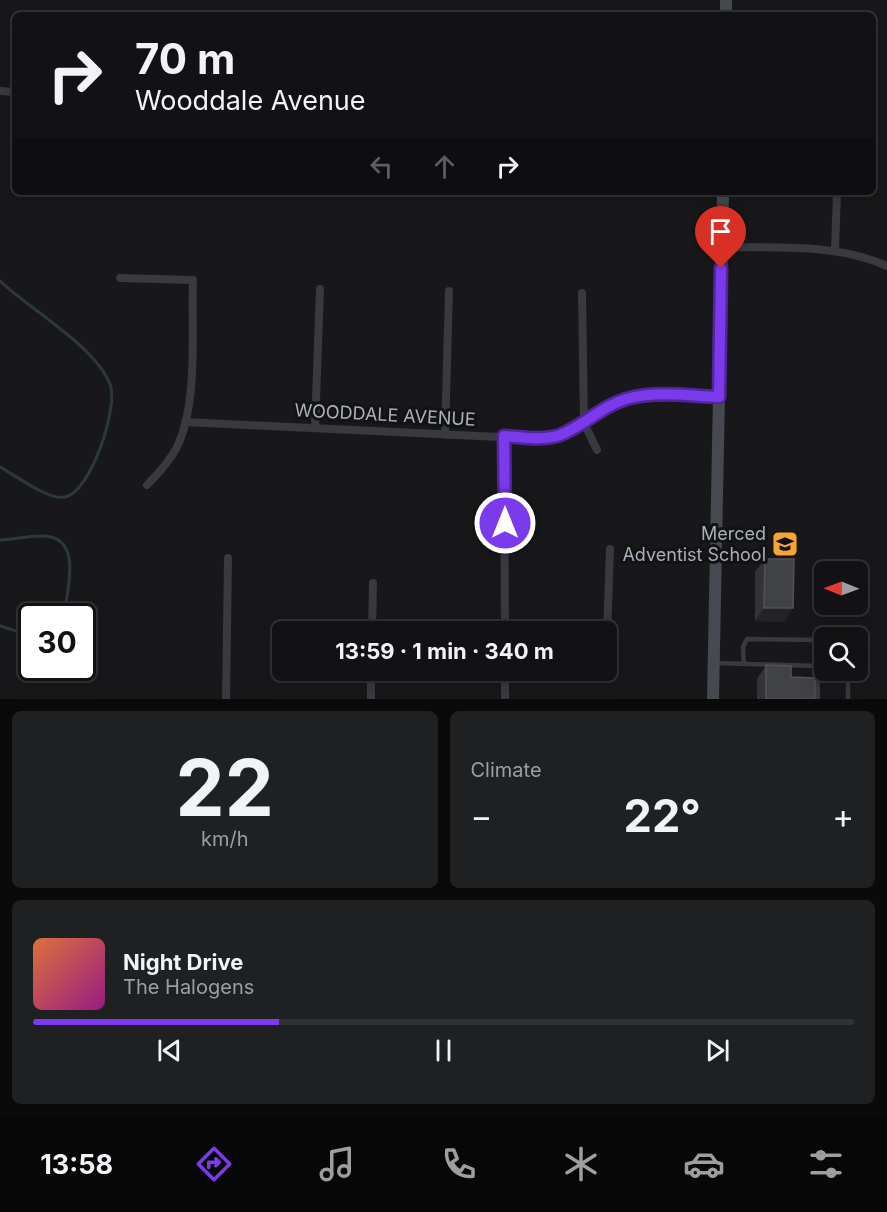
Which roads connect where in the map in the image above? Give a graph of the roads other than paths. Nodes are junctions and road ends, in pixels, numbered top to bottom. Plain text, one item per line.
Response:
1 (723, 195) edge
2 (837, 195) edge
3 (721, 247) junction
4 (835, 250) junction
5 (887, 266) edge
6 (120, 278) dead end
7 (320, 289) dead end
8 (449, 291) dead end
9 (582, 293) dead end
10 (719, 397) junction
11 (185, 422) junction
12 (584, 423) junction
13 (315, 428) junction
14 (445, 435) junction
15 (504, 436) junction
16 (597, 450) dead end
17 (147, 485) dead end
18 (610, 549) dead end
19 (228, 558) dead end
20 (373, 583) dead end
21 (372, 621) edge
22 (505, 621) edge
23 (607, 621) edge
24 (814, 640) edge
25 (713, 663) junction
26 (744, 664) junction
27 (814, 666) edge
28 (371, 681) edge
29 (505, 681) edge
30 (817, 681) edge
31 (848, 681) edge
32 (226, 699) edge
33 (371, 699) edge
34 (505, 699) edge
35 (713, 699) edge
36 (818, 699) edge
37 (848, 699) edge

1 - 3 main road
2 - 4 street
3 - 4 street
3 - 10 main road
4 - 5 street
6 - 11 street
7 - 13 street
8 - 14 street
9 - 12 street
10 - 12 street, WOODDALE AVENUE
10 - 25 main road
11 - 13 street, WOODDALE AVENUE
11 - 17 street
12 - 15 street, WOODDALE AVENUE
12 - 16 street
13 - 14 street, WOODDALE AVENUE
14 - 15 street, WOODDALE AVENUE
15 - 22 street
18 - 23 street
19 - 32 street
20 - 21 street
24 - 26 lane
25 - 26 lane
25 - 35 main road
26 - 27 lane
28 - 33 street
29 - 34 street
30 - 36 lane
31 - 37 lane

